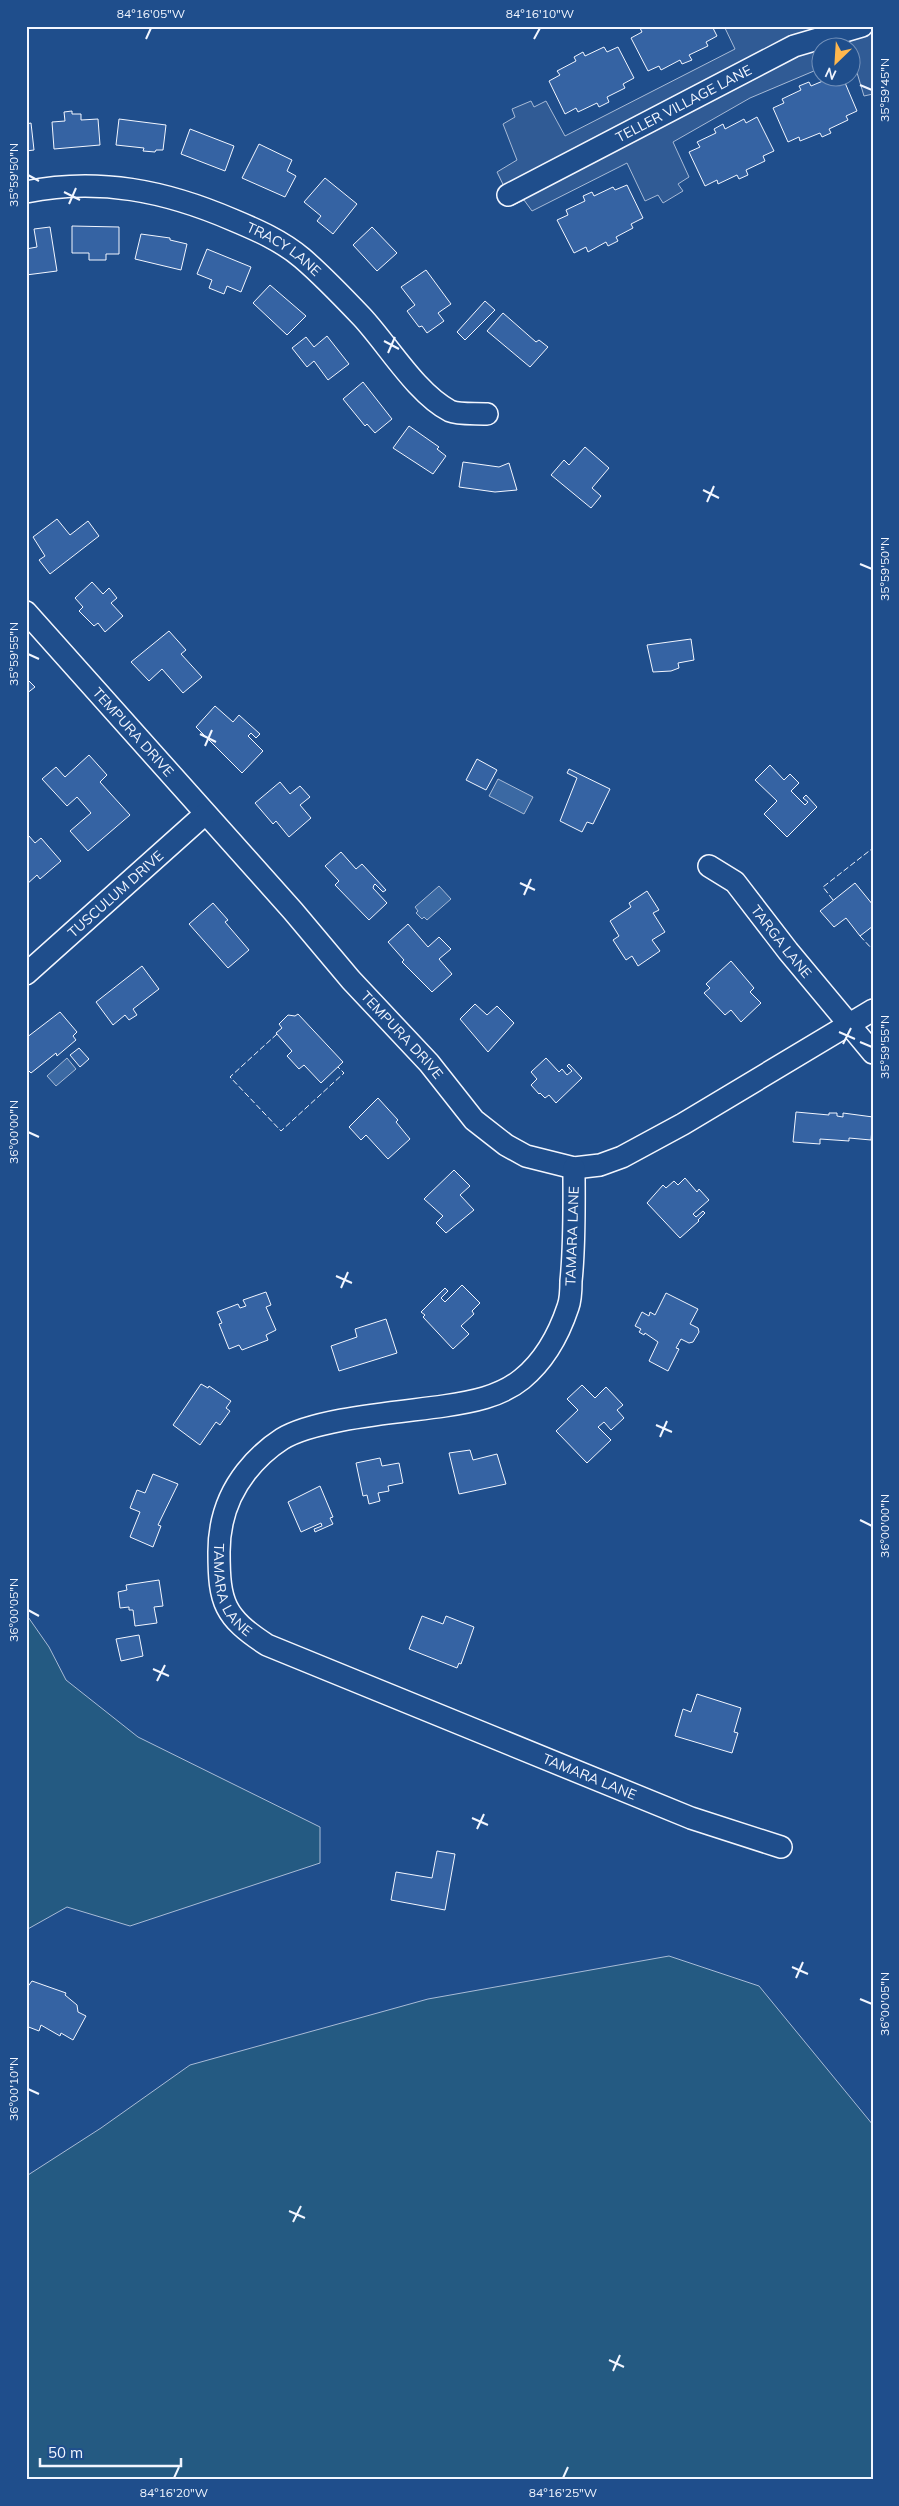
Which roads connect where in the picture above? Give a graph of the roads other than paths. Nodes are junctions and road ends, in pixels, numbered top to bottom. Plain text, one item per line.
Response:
1 (862, 26) edge
2 (26, 192) edge
3 (508, 195) dead end
4 (487, 414) dead end
5 (26, 612) edge
6 (205, 814) junction
7 (709, 866) dead end
8 (26, 974) edge
9 (873, 1010) edge
10 (848, 1024) junction
11 (873, 1053) edge
12 (574, 1168) junction
13 (781, 1847) dead end

1 - 3 street, TELLER VILLAGE LANE
2 - 4 street, TRACY LANE
5 - 6 street, TEMPURA DRIVE
6 - 8 street, TUSCULUM DRIVE
6 - 12 street, TEMPURA DRIVE
7 - 10 street, TARGA LANE
9 - 10 street, TEMPURA DRIVE
10 - 11 street, TARGA LANE
10 - 12 street, TEMPURA DRIVE
12 - 13 street, TAMARA LANE

